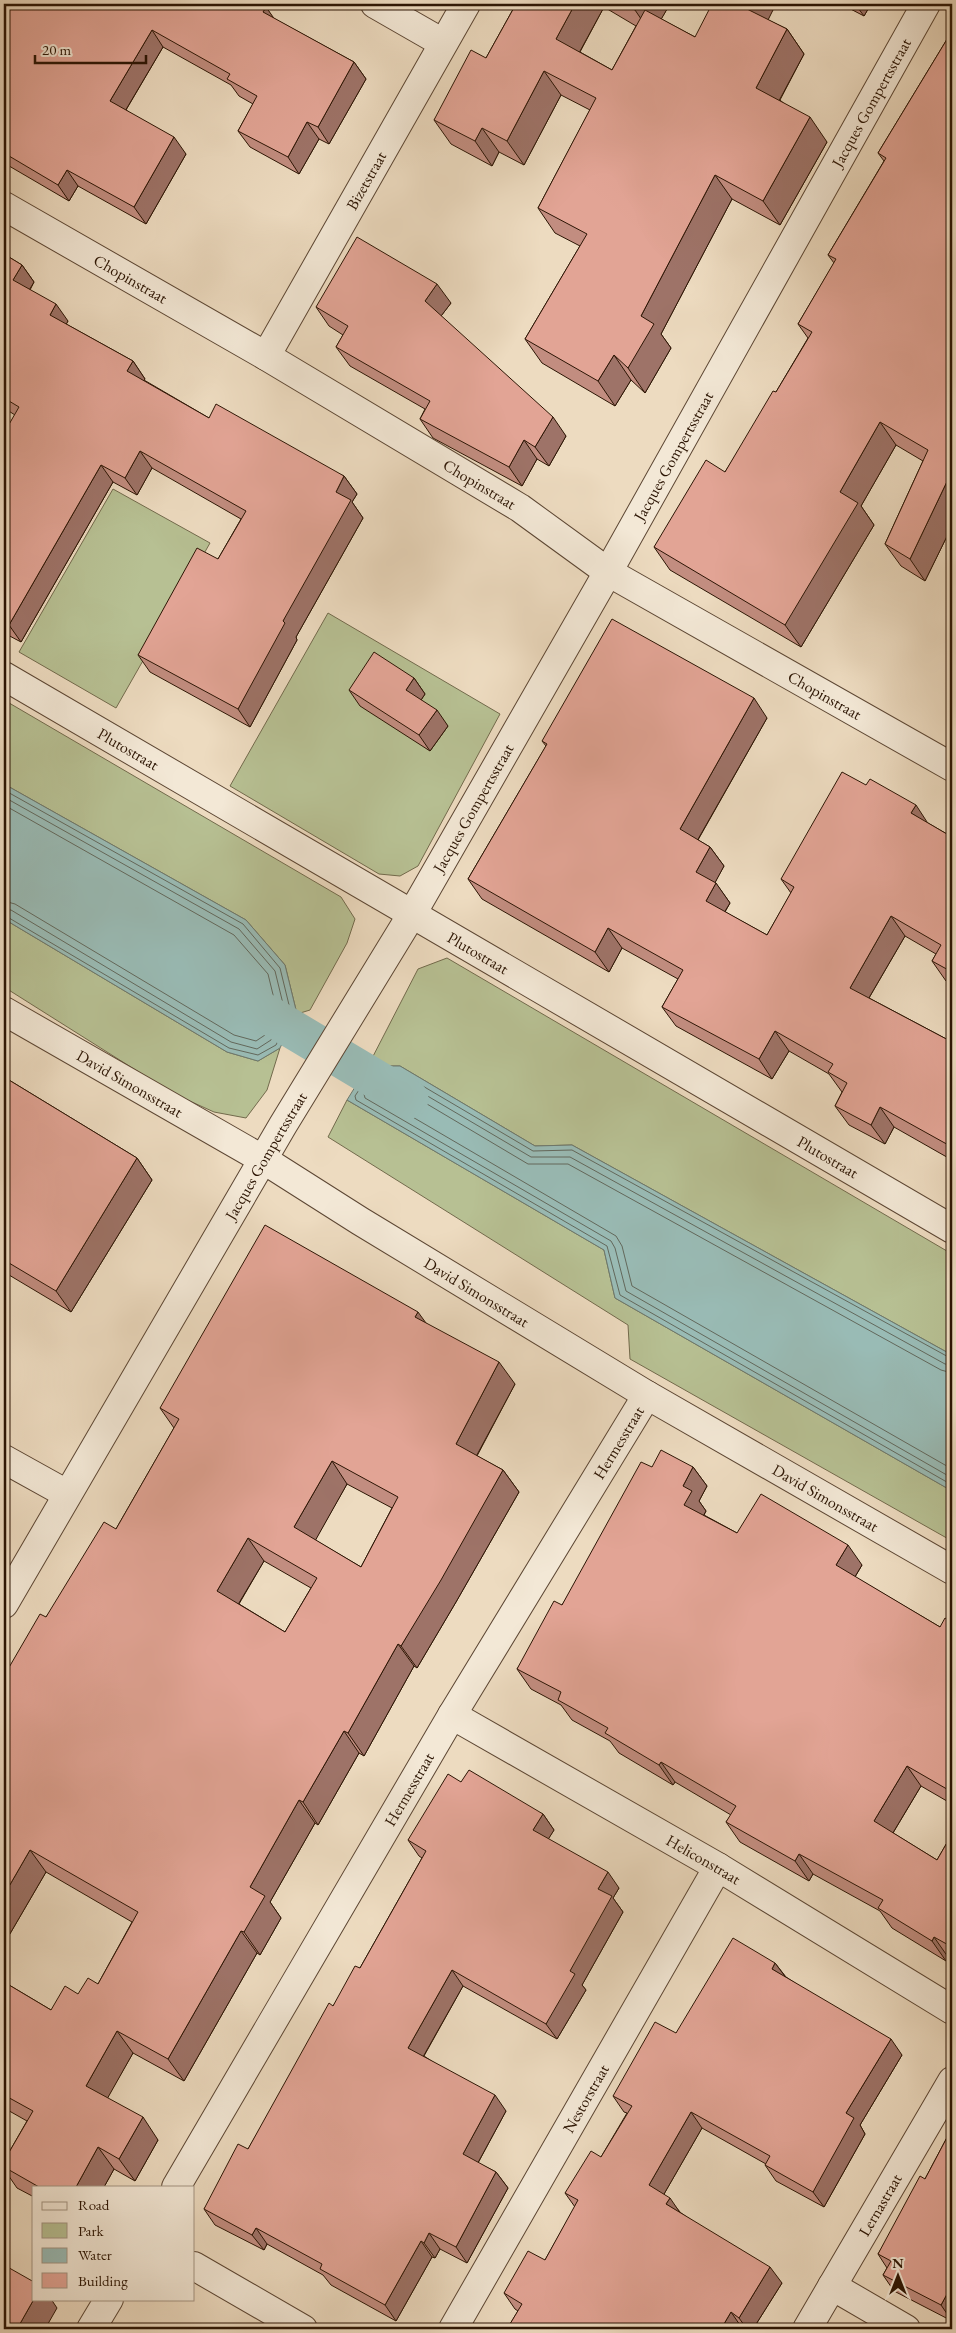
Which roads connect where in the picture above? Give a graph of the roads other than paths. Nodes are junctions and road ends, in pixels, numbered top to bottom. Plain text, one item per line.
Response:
1 (374, 4) edge
2 (466, 4) edge
3 (926, 4) edge
4 (443, 43) junction
5 (4, 206) edge
6 (266, 356) junction
7 (608, 572) junction
8 (4, 676) edge
9 (952, 767) edge
10 (412, 914) junction
11 (4, 1011) edge
12 (264, 1160) junction
13 (952, 1229) edge
14 (647, 1395) junction
15 (4, 1459) edge
16 (67, 1494) junction
17 (952, 1570) edge
18 (4, 1604) edge
19 (452, 1715) junction
20 (718, 1867) junction
21 (952, 2010) edge
22 (952, 2081) edge
23 (177, 2186) edge
24 (195, 2267) edge
25 (832, 2286) junction
26 (108, 2300) edge
27 (91, 2329) edge
28 (303, 2329) edge
29 (453, 2329) edge
30 (807, 2329) edge
31 (906, 2329) edge

1 - 4 street
2 - 4 street, Bizetstraat
3 - 7 street, Jacques Gompertsstraat
4 - 6 street, Bizetstraat
5 - 6 street, Chopinstraat
6 - 7 street, Chopinstraat
7 - 9 street, Chopinstraat
7 - 10 street, Jacques Gompertsstraat
8 - 10 street, Plutostraat
10 - 12 street, Jacques Gompertsstraat
10 - 13 street, Plutostraat
11 - 12 street, David Simonsstraat
12 - 14 street, David Simonsstraat
12 - 16 street, Jacques Gompertsstraat
14 - 17 street, David Simonsstraat
14 - 19 street, Hermesstraat
15 - 16 street
16 - 18 street, Jacques Gompertsstraat
19 - 20 street, Heliconstraat
19 - 23 street, Hermesstraat
20 - 21 street, Heliconstraat
20 - 29 street, Nestorstraat
22 - 25 street, Lernastraat
24 - 28 street
25 - 30 street, Lernastraat
25 - 31 street
26 - 27 street

